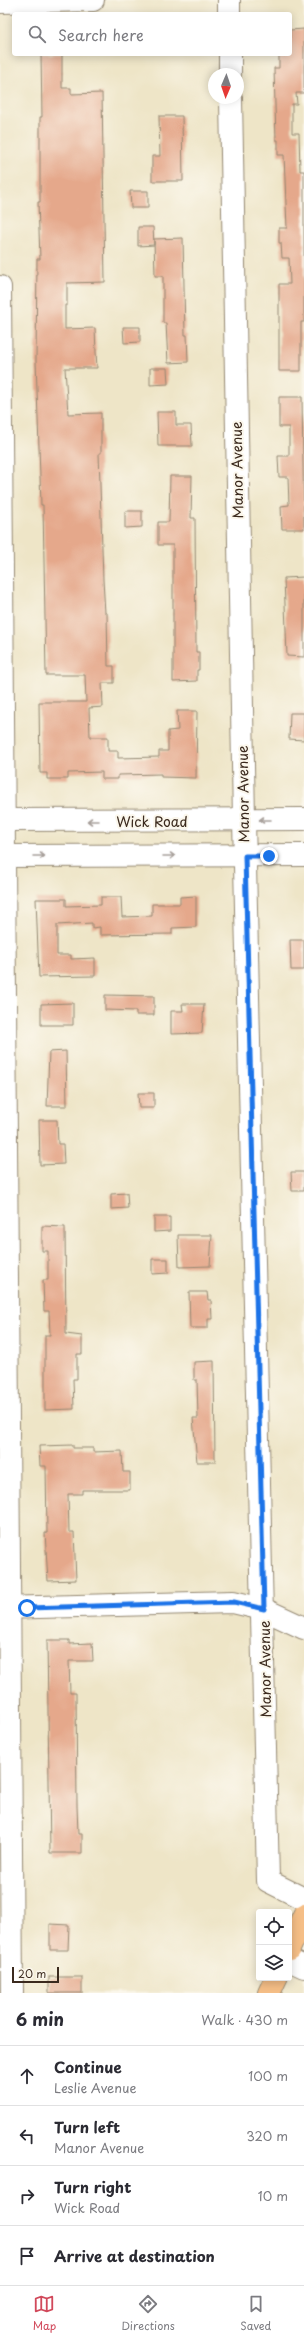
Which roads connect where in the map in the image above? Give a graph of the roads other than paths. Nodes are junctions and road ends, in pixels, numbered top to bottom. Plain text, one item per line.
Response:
1 (93, 0) edge
2 (229, 0) edge
3 (0, 2) edge
4 (229, 12) edge
5 (230, 56) edge
6 (230, 68) edge
7 (231, 104) edge
8 (0, 287) edge
9 (2, 820) edge
10 (244, 820) junction
11 (304, 820) edge
12 (304, 855) edge
13 (2, 856) edge
14 (245, 856) junction
15 (4, 1608) edge
16 (264, 1609) junction
17 (304, 1628) edge
18 (304, 1899) edge
19 (304, 1915) edge
20 (291, 1945) edge
21 (292, 1961) edge
22 (304, 1967) edge
23 (275, 1981) edge
24 (12, 1993) edge
25 (269, 1993) edge

1 - 3 street
2 - 4 street
5 - 6 street
7 - 10 street, Manor Avenue
8 - 9 street
10 -> 9 street, Wick Road
9 - 13 street
11 -> 10 street, Wick Road
10 - 14 street, Manor Avenue
12 - 14 street
13 -> 14 street
13 - 15 street
14 - 16 street, Manor Avenue
15 - 16 street
15 - 24 street
16 - 17 street
16 - 18 street, Manor Avenue
19 - 20 main road
21 - 22 street
23 - 25 main road

